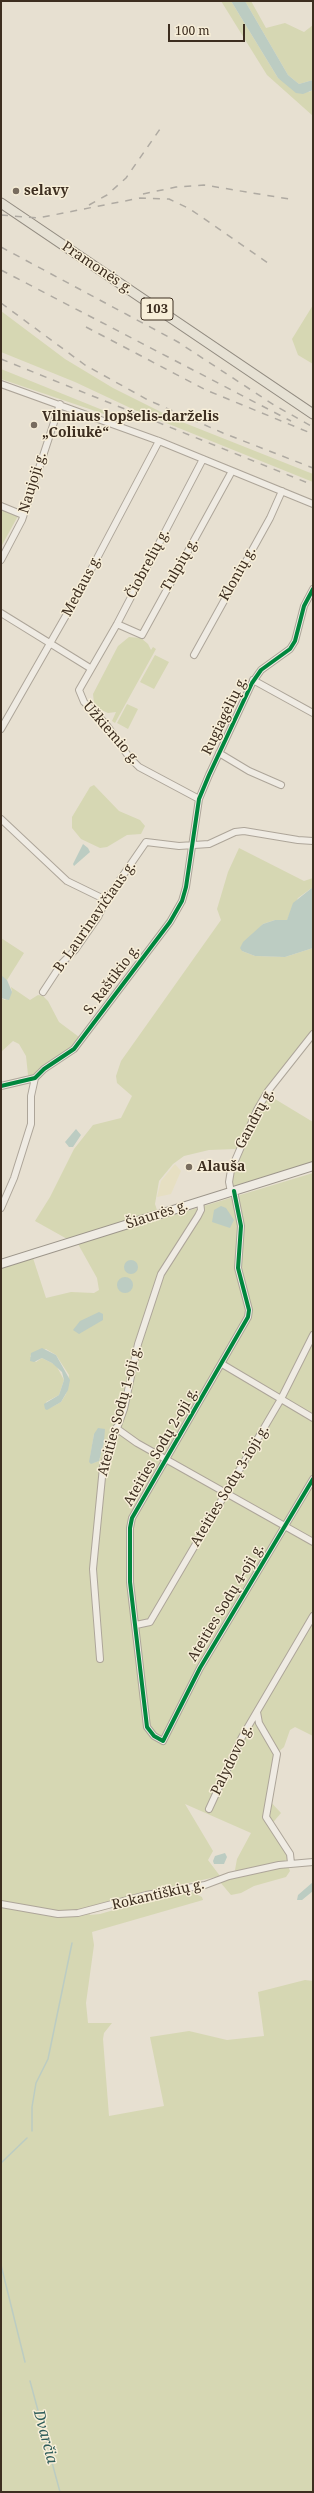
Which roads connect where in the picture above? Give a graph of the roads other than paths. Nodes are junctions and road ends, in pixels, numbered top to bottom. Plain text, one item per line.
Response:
1 (1, 203) edge
2 (1, 384) edge
3 (60, 404) junction
4 (313, 414) edge
5 (159, 441) junction
6 (203, 459) junction
7 (232, 471) junction
8 (282, 491) junction
9 (313, 504) edge
10 (1, 506) edge
11 (23, 515) junction
12 (1, 560) edge
13 (313, 589) edge
14 (1, 613) edge
15 (117, 624) junction
16 (51, 644) junction
17 (194, 655) dead end
18 (90, 668) junction
19 (254, 680) junction
20 (313, 713) edge
21 (1, 729) edge
22 (220, 751) junction
23 (281, 785) dead end
24 (199, 799) junction
25 (1, 819) edge
26 (313, 841) edge
27 (194, 846) junction
28 (106, 900) junction
29 (43, 992) dead end
30 (313, 1034) edge
31 (35, 1078) junction
32 (1, 1086) edge
33 (313, 1166) edge
34 (232, 1191) junction
35 (200, 1201) junction
36 (1, 1208) edge
37 (1, 1264) edge
38 (313, 1335) edge
39 (222, 1364) junction
40 (281, 1399) junction
41 (313, 1418) edge
42 (116, 1428) junction
43 (166, 1458) junction
44 (313, 1479) edge
45 (226, 1491) junction
46 (285, 1525) junction
47 (313, 1542) edge
48 (313, 1616) edge
49 (136, 1624) junction
50 (100, 1659) dead end
51 (257, 1712) junction
52 (163, 1741) joint
53 (209, 1809) dead end
54 (313, 1862) edge
55 (292, 1863) junction
56 (1, 1904) edge

1 - 4 main road, Pramonės g. / 103
2 - 3 street
3 - 5 street
3 - 11 street, Naujoji g.
5 - 6 street
5 - 16 street, Medaus g.
6 - 7 street
6 - 15 street, Čiobrelių g.
7 - 8 street
7 - 15 street, Tulpių g.
8 - 9 street
8 - 17 street, Klonių g.
10 - 11 street
11 - 12 street, Naujoji g.
13 - 19 street, Rugiagėlių g.
14 - 16 street
15 - 18 street, Čiobrelių g.
16 - 18 street
16 - 21 street, Medaus g.
18 - 24 street, Užkiemio g.
19 - 20 street
19 - 22 street, Rugiagėlių g.
22 - 23 street
22 - 24 street, Rugiagėlių g.
24 - 27 street, Rugiagėlių g.
25 - 28 street
26 - 27 street
27 - 28 street, B. Laurinavičiaus g.
27 - 31 street, S. Raštikio g.
28 - 29 street, B. Laurinavičiaus g.
30 - 34 street, Gandrų g.
31 - 32 street, S. Raštikio g.
31 - 36 street
33 - 34 main road, Šiaurės g.
34 - 35 main road, Šiaurės g.
34 - 39 street, Ateities Sodų 2-oji g.
35 - 37 main road, Šiaurės g.
35 - 42 street, Ateities Sodų 1-oji g.
38 - 40 street, Ateities Sodų 3-ioji g.
39 - 40 street
39 - 43 street, Ateities Sodų 2-oji g.
40 - 41 street
40 - 45 street, Ateities Sodų 3-ioji g.
42 - 43 street
42 - 50 street, Ateities Sodų 1-oji g.
43 - 45 street
43 - 49 street, Ateities Sodų 2-oji g.
44 - 46 street, Ateities Sodų 4-oji g.
45 - 46 street
45 - 49 street, Ateities Sodų 3-ioji g.
46 - 47 street
46 - 52 street, Ateities Sodų 4-oji g.
48 - 51 street, Palydovo g.
49 - 52 street, Ateities Sodų 2-oji g.
51 - 53 street, Palydovo g.
51 - 55 street, Palydovo g.
54 - 55 street, Rokantiškių g.
55 - 56 street, Rokantiškių g.

